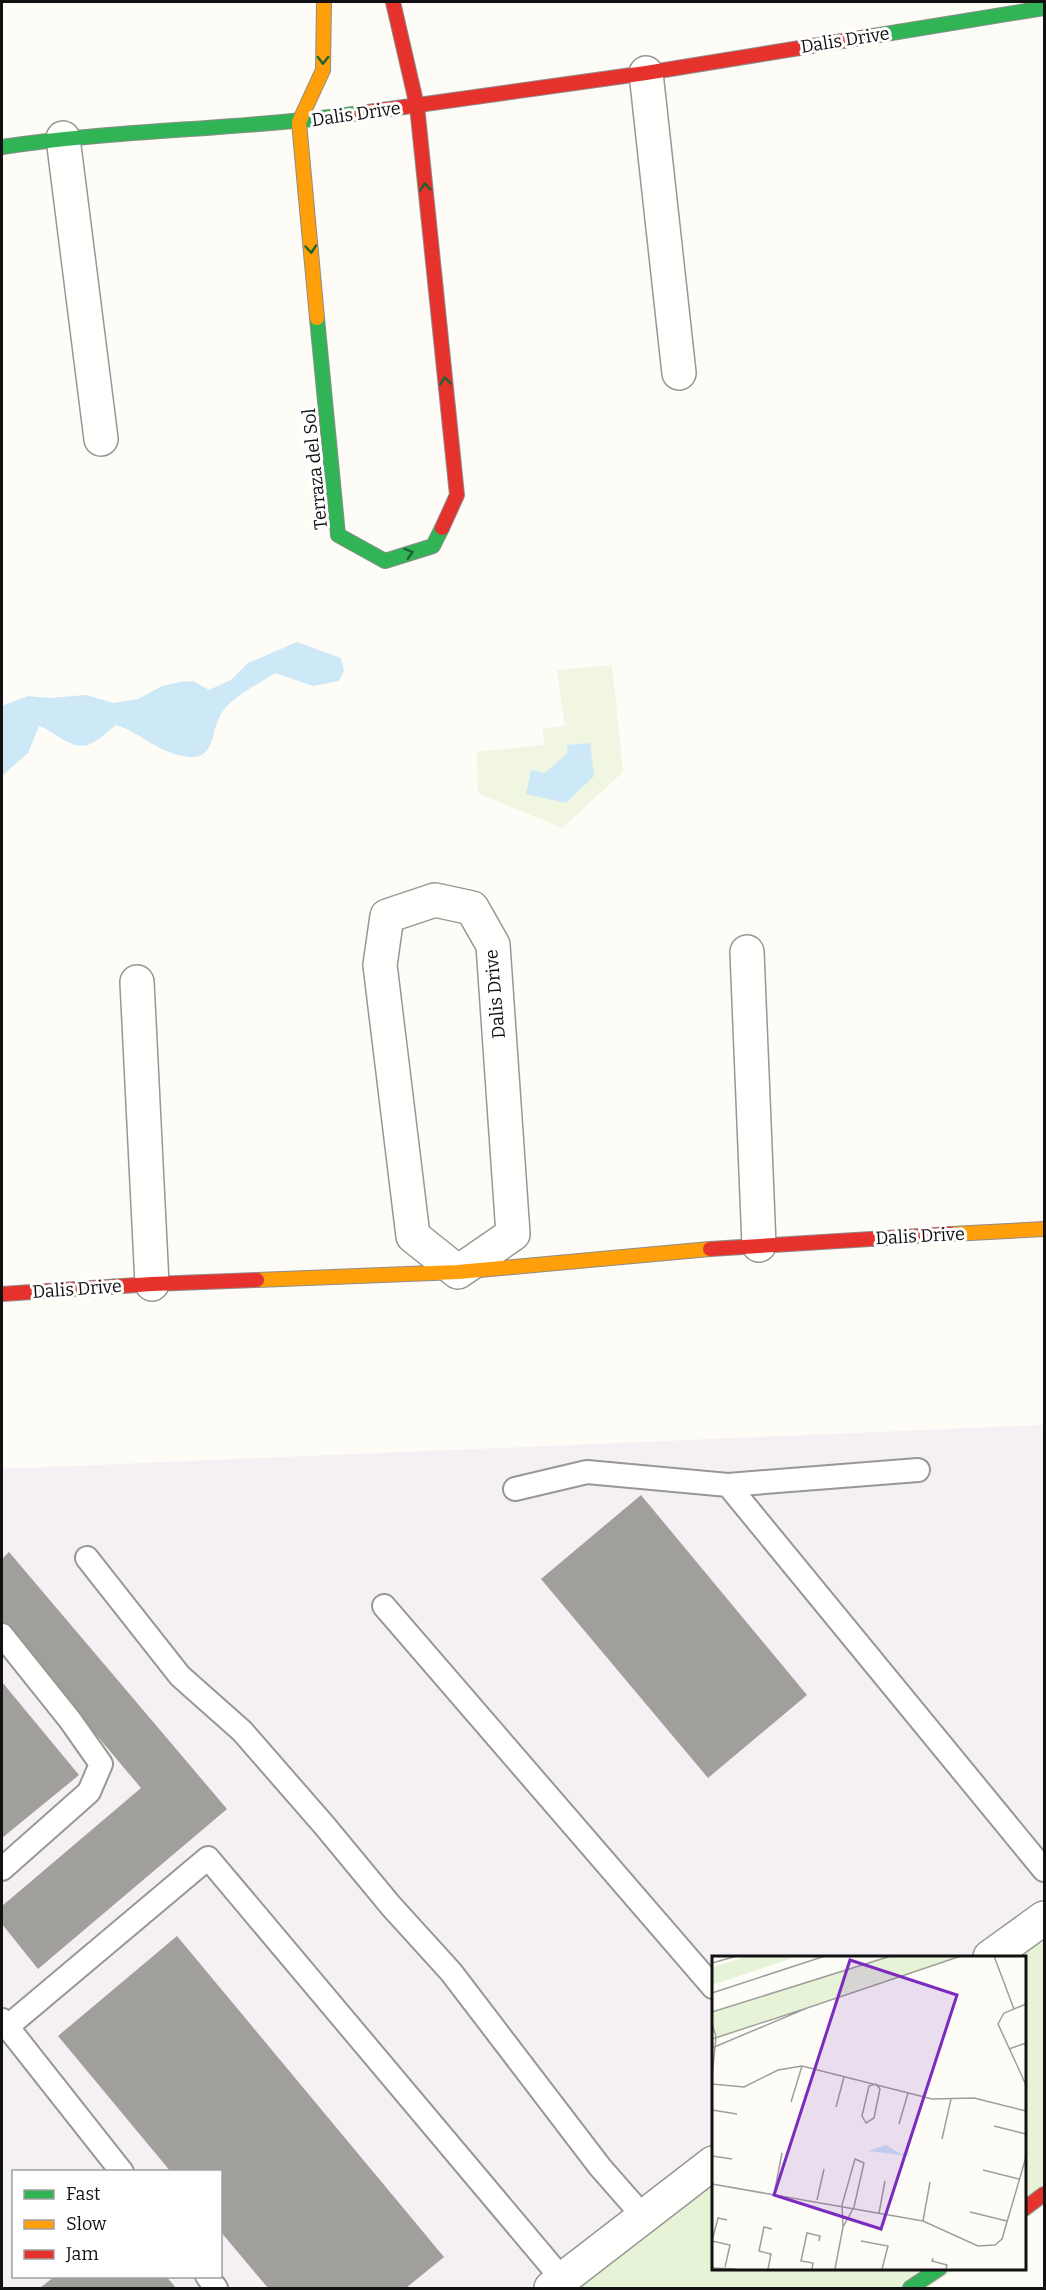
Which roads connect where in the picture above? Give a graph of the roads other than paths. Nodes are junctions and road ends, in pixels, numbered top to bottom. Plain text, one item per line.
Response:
1 (324, 2) edge
2 (393, 2) edge
3 (1044, 8) edge
4 (646, 73) junction
5 (417, 106) junction
6 (299, 122) junction
7 (63, 138) junction
8 (2, 147) edge
9 (679, 373) dead end
10 (101, 439) dead end
11 (747, 952) dead end
12 (137, 982) dead end
13 (1044, 1229) edge
14 (759, 1245) junction
15 (458, 1272) junction
16 (152, 1284) junction
17 (2, 1294) edge
18 (918, 1470) dead end
19 (728, 1485) junction
20 (515, 1489) dead end
21 (87, 1558) dead end
22 (384, 1606) dead end
23 (2, 1635) edge
24 (2, 1869) edge
25 (1044, 1870) edge
26 (1044, 1918) edge
27 (991, 1956) edge
28 (712, 1986) edge
29 (4, 2024) edge
30 (712, 2164) edge
31 (120, 2170) edge
32 (1044, 2194) edge
33 (1025, 2208) edge
34 (643, 2216) junction
35 (939, 2269) edge
36 (557, 2284) edge
37 (910, 2289) edge

1 -> 6 main road
2 - 5 main road, Terraza del Sol
3 - 4 main road, Dalis Drive
4 - 5 main road, Dalis Drive
4 - 9 street
5 - 6 main road, Dalis Drive
6 -> 5 main road, Terraza del Sol
6 - 7 main road, Dalis Drive
7 - 8 main road, Dalis Drive
7 - 10 street
11 - 14 street
12 - 16 street
13 - 14 main road, Dalis Drive
14 - 15 main road, Dalis Drive
15 - 15 street, Dalis Drive
15 - 16 main road, Dalis Drive
16 - 17 main road, Dalis Drive
18 - 19 lane
19 - 20 lane
19 - 25 lane
21 - 34 lane
22 - 28 lane
23 - 24 lane
26 - 27 street
29 - 31 lane
29 - 36 lane
30 - 34 street
32 - 33 main road
34 - 36 street
35 - 37 main road

